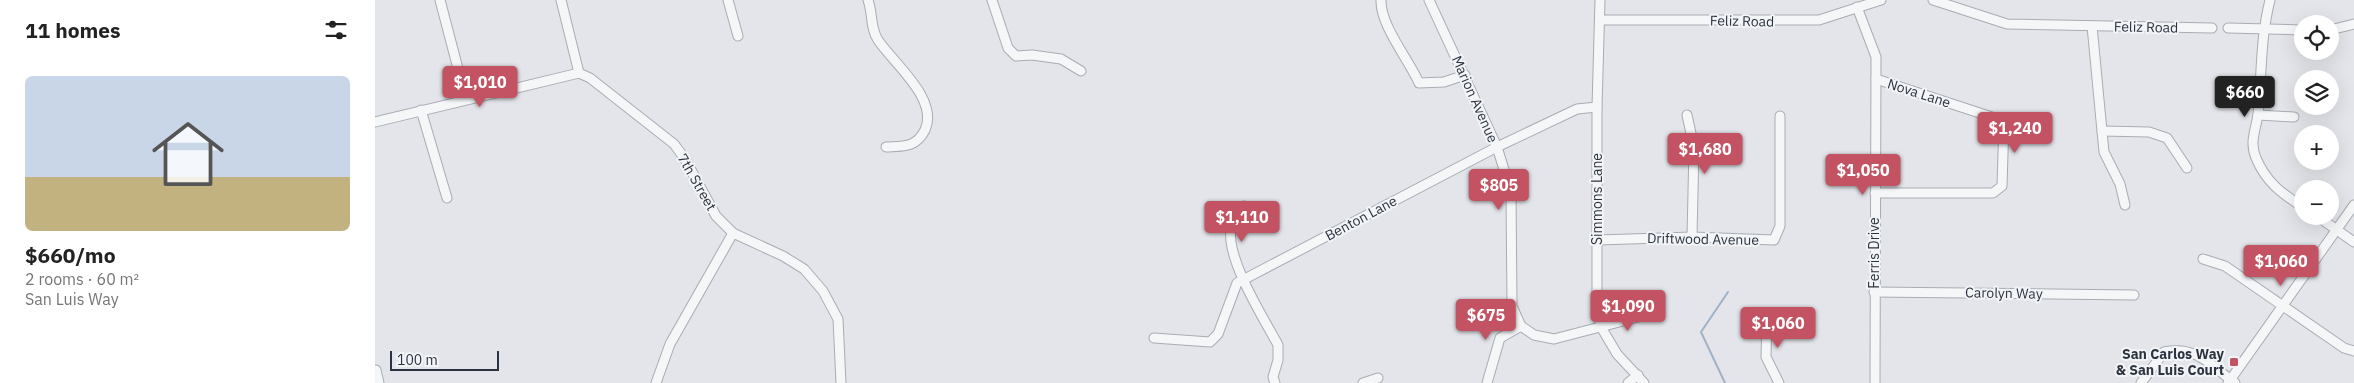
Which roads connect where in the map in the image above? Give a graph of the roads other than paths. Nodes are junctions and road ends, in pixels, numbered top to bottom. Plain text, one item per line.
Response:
1 (440, 0) edge
2 (561, 0) edge
3 (728, 0) edge
4 (868, 0) edge
5 (992, 0) edge
6 (1381, 0) edge
7 (1429, 0) edge
8 (1601, 0) edge
9 (1881, 0) edge
10 (1933, 0) edge
11 (2270, 0) edge
12 (1857, 7) junction
13 (1601, 20) junction
14 (2354, 24) edge
15 (2092, 26) junction
16 (2212, 28) dead end
17 (2228, 28) dead end
18 (2263, 28) junction
19 (2339, 28) edge
20 (2294, 30) edge
21 (738, 36) dead end
22 (1081, 71) dead end
23 (579, 73) junction
24 (1465, 75) junction
25 (1876, 79) junction
26 (466, 99) junction
27 (1597, 107) junction
28 (421, 110) junction
29 (1687, 115) dead end
30 (2258, 115) junction
31 (1780, 116) dead end
32 (2294, 117) dead end
33 (375, 122) edge
34 (2102, 131) junction
35 (886, 146) dead end
36 (1497, 147) junction
37 (2187, 168) dead end
38 (1875, 193) junction
39 (447, 198) dead end
40 (2294, 201) edge
41 (2125, 205) dead end
42 (2354, 205) edge
43 (1244, 206) dead end
44 (2330, 225) edge
45 (2337, 230) junction
46 (733, 233) junction
47 (1692, 237) junction
48 (1598, 240) junction
49 (2354, 242) edge
50 (2203, 259) dead end
51 (1245, 279) junction
52 (1874, 292) junction
53 (2134, 295) dead end
54 (2283, 304) junction
55 (1649, 314) dead end
56 (1767, 319) dead end
57 (1521, 326) junction
58 (1601, 327) junction
59 (1153, 338) dead end
60 (2354, 351) edge
61 (376, 370) edge
62 (1637, 375) junction
63 (1378, 378) dead end
64 (2231, 382) edge
65 (379, 383) edge
66 (656, 383) edge
67 (841, 383) edge
68 (1275, 383) edge
69 (1363, 383) edge
70 (1487, 383) edge
71 (1628, 383) edge
72 (1645, 383) edge
73 (1779, 383) edge
74 (1875, 383) edge
75 (2141, 383) edge

1 - 26 street
2 - 23 street
3 - 21 street
4 - 35 street
5 - 22 street
6 - 24 street
7 - 24 street, Marion Avenue
8 - 13 street, Simmons Lane
9 - 12 street, Feliz Road
10 - 15 street, Feliz Road
11 - 18 street
12 - 13 street, Feliz Road
12 - 25 street, Ferris Drive
13 - 27 street, Simmons Lane
14 - 19 street
15 - 16 street, Feliz Road
15 - 34 street
17 - 18 street
18 - 20 street
18 - 30 street
23 - 26 street
23 - 46 street, 7th Street
24 - 36 street, Marion Avenue
25 - 38 street, Ferris Drive
25 - 38 street, Nova Lane
26 - 28 street
27 - 36 street, Benton Lane
27 - 48 street, Simmons Lane
28 - 33 street
28 - 39 street
29 - 47 street
30 - 32 street
30 - 40 street
31 - 47 street, Driftwood Avenue
34 - 37 street
34 - 41 street
36 - 51 street, Benton Lane
36 - 57 street, Marion Avenue
38 - 52 street, Ferris Drive
42 - 45 street
43 - 51 street
44 - 45 street
45 - 49 street
45 - 54 street
46 - 66 street
46 - 67 street, 7th Street
47 - 48 street, Driftwood Avenue
48 - 58 street, Simmons Lane
50 - 54 street
51 - 59 street, Benton Lane
51 - 68 street
52 - 53 street, Carolyn Way
52 - 74 street, Ferris Drive
54 - 60 street
54 - 64 street
55 - 58 street
56 - 73 street
57 - 58 street
57 - 70 street
58 - 62 street, Simmons Lane
61 - 65 street
62 - 71 street
62 - 72 street, Simmons Lane
63 - 69 street
64 - 75 street

